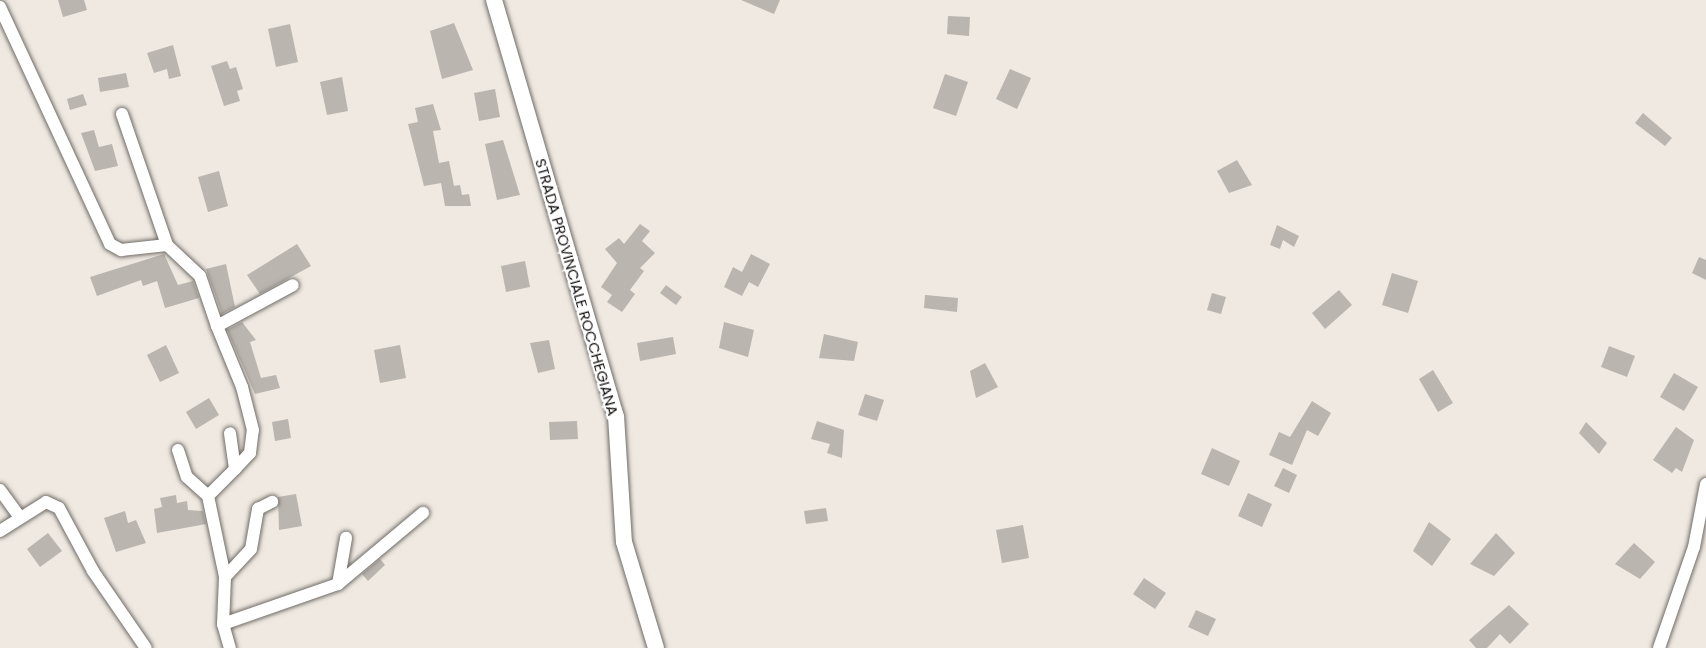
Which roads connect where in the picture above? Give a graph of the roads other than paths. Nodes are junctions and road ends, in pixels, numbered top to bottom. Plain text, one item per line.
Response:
1 (494, 0) edge
2 (0, 7) edge
3 (122, 114) dead end
4 (167, 245) junction
5 (292, 285) dead end
6 (217, 326) junction
7 (230, 433) dead end
8 (178, 450) dead end
9 (235, 469) junction
10 (1706, 484) edge
11 (0, 490) edge
12 (208, 496) junction
13 (272, 502) dead end
14 (423, 513) dead end
15 (19, 516) junction
16 (0, 531) edge
17 (346, 538) dead end
18 (225, 577) junction
19 (338, 584) junction
20 (224, 624) junction
21 (146, 648) edge
22 (230, 648) edge
23 (656, 648) edge
24 (1659, 648) edge

1 - 23 main road, STRADA PROVINCIALE ROCCHEGIANA
2 - 4 street
3 - 4 street
4 - 6 street
5 - 6 street
6 - 9 street
7 - 9 street
8 - 12 street
9 - 12 street
10 - 24 street
11 - 15 street
12 - 18 street
13 - 18 street
14 - 19 street
15 - 16 street
15 - 21 street
17 - 19 street
18 - 20 street
19 - 20 street
20 - 22 street

